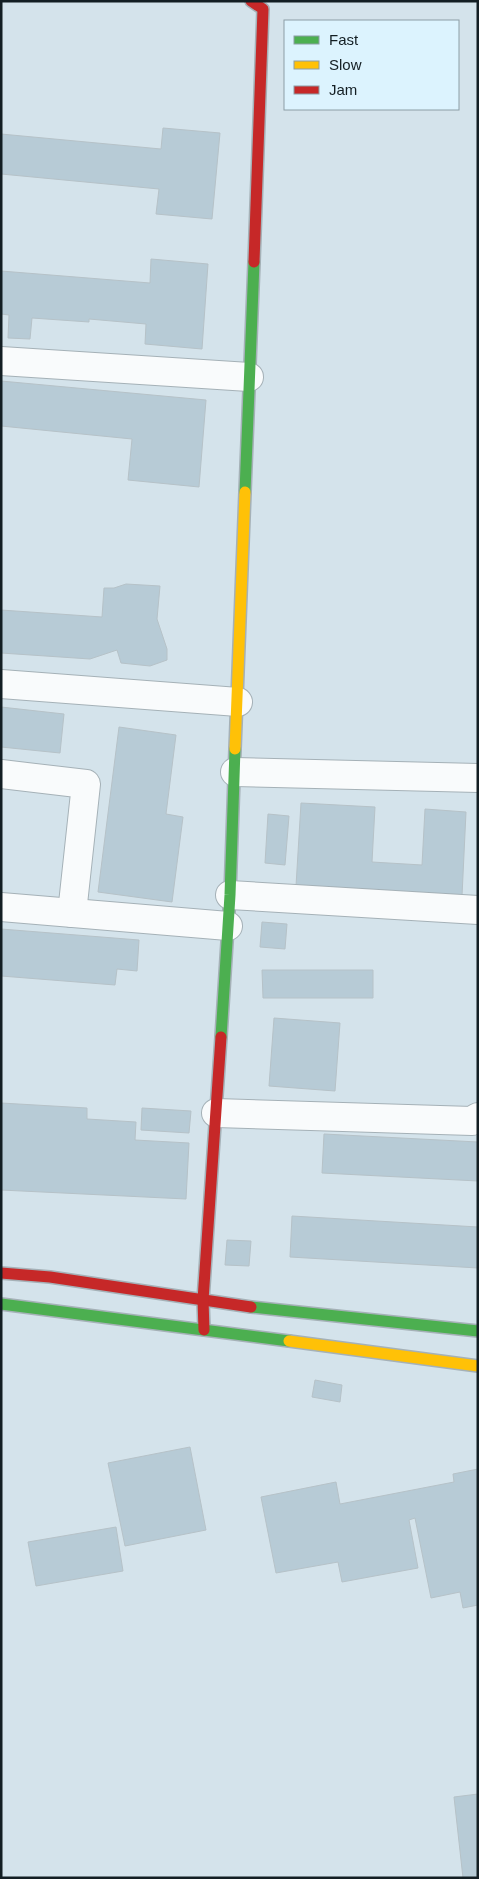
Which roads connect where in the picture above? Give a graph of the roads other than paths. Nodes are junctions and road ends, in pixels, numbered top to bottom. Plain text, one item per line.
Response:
1 (250, 1) edge
2 (1, 361) edge
3 (249, 377) junction
4 (1, 684) edge
5 (238, 702) junction
6 (235, 772) junction
7 (1, 774) edge
8 (478, 778) edge
9 (230, 895) junction
10 (1, 908) edge
11 (478, 910) edge
12 (72, 913) junction
13 (228, 926) junction
14 (216, 1112) junction
15 (478, 1117) edge
16 (1, 1273) edge
17 (203, 1300) junction
18 (1, 1304) edge
19 (204, 1330) junction
20 (478, 1331) edge
21 (478, 1366) edge

1 - 3 street
2 - 3 street
3 - 5 street
4 - 5 street
5 - 6 street
6 - 8 street
6 - 9 street
7 - 12 street
9 - 11 street
9 - 13 street
10 - 12 street
12 - 13 street
13 - 14 street
14 - 15 street
14 - 17 street
16 - 17 street
17 - 19 street
17 - 20 street
18 - 19 street
19 - 21 street

